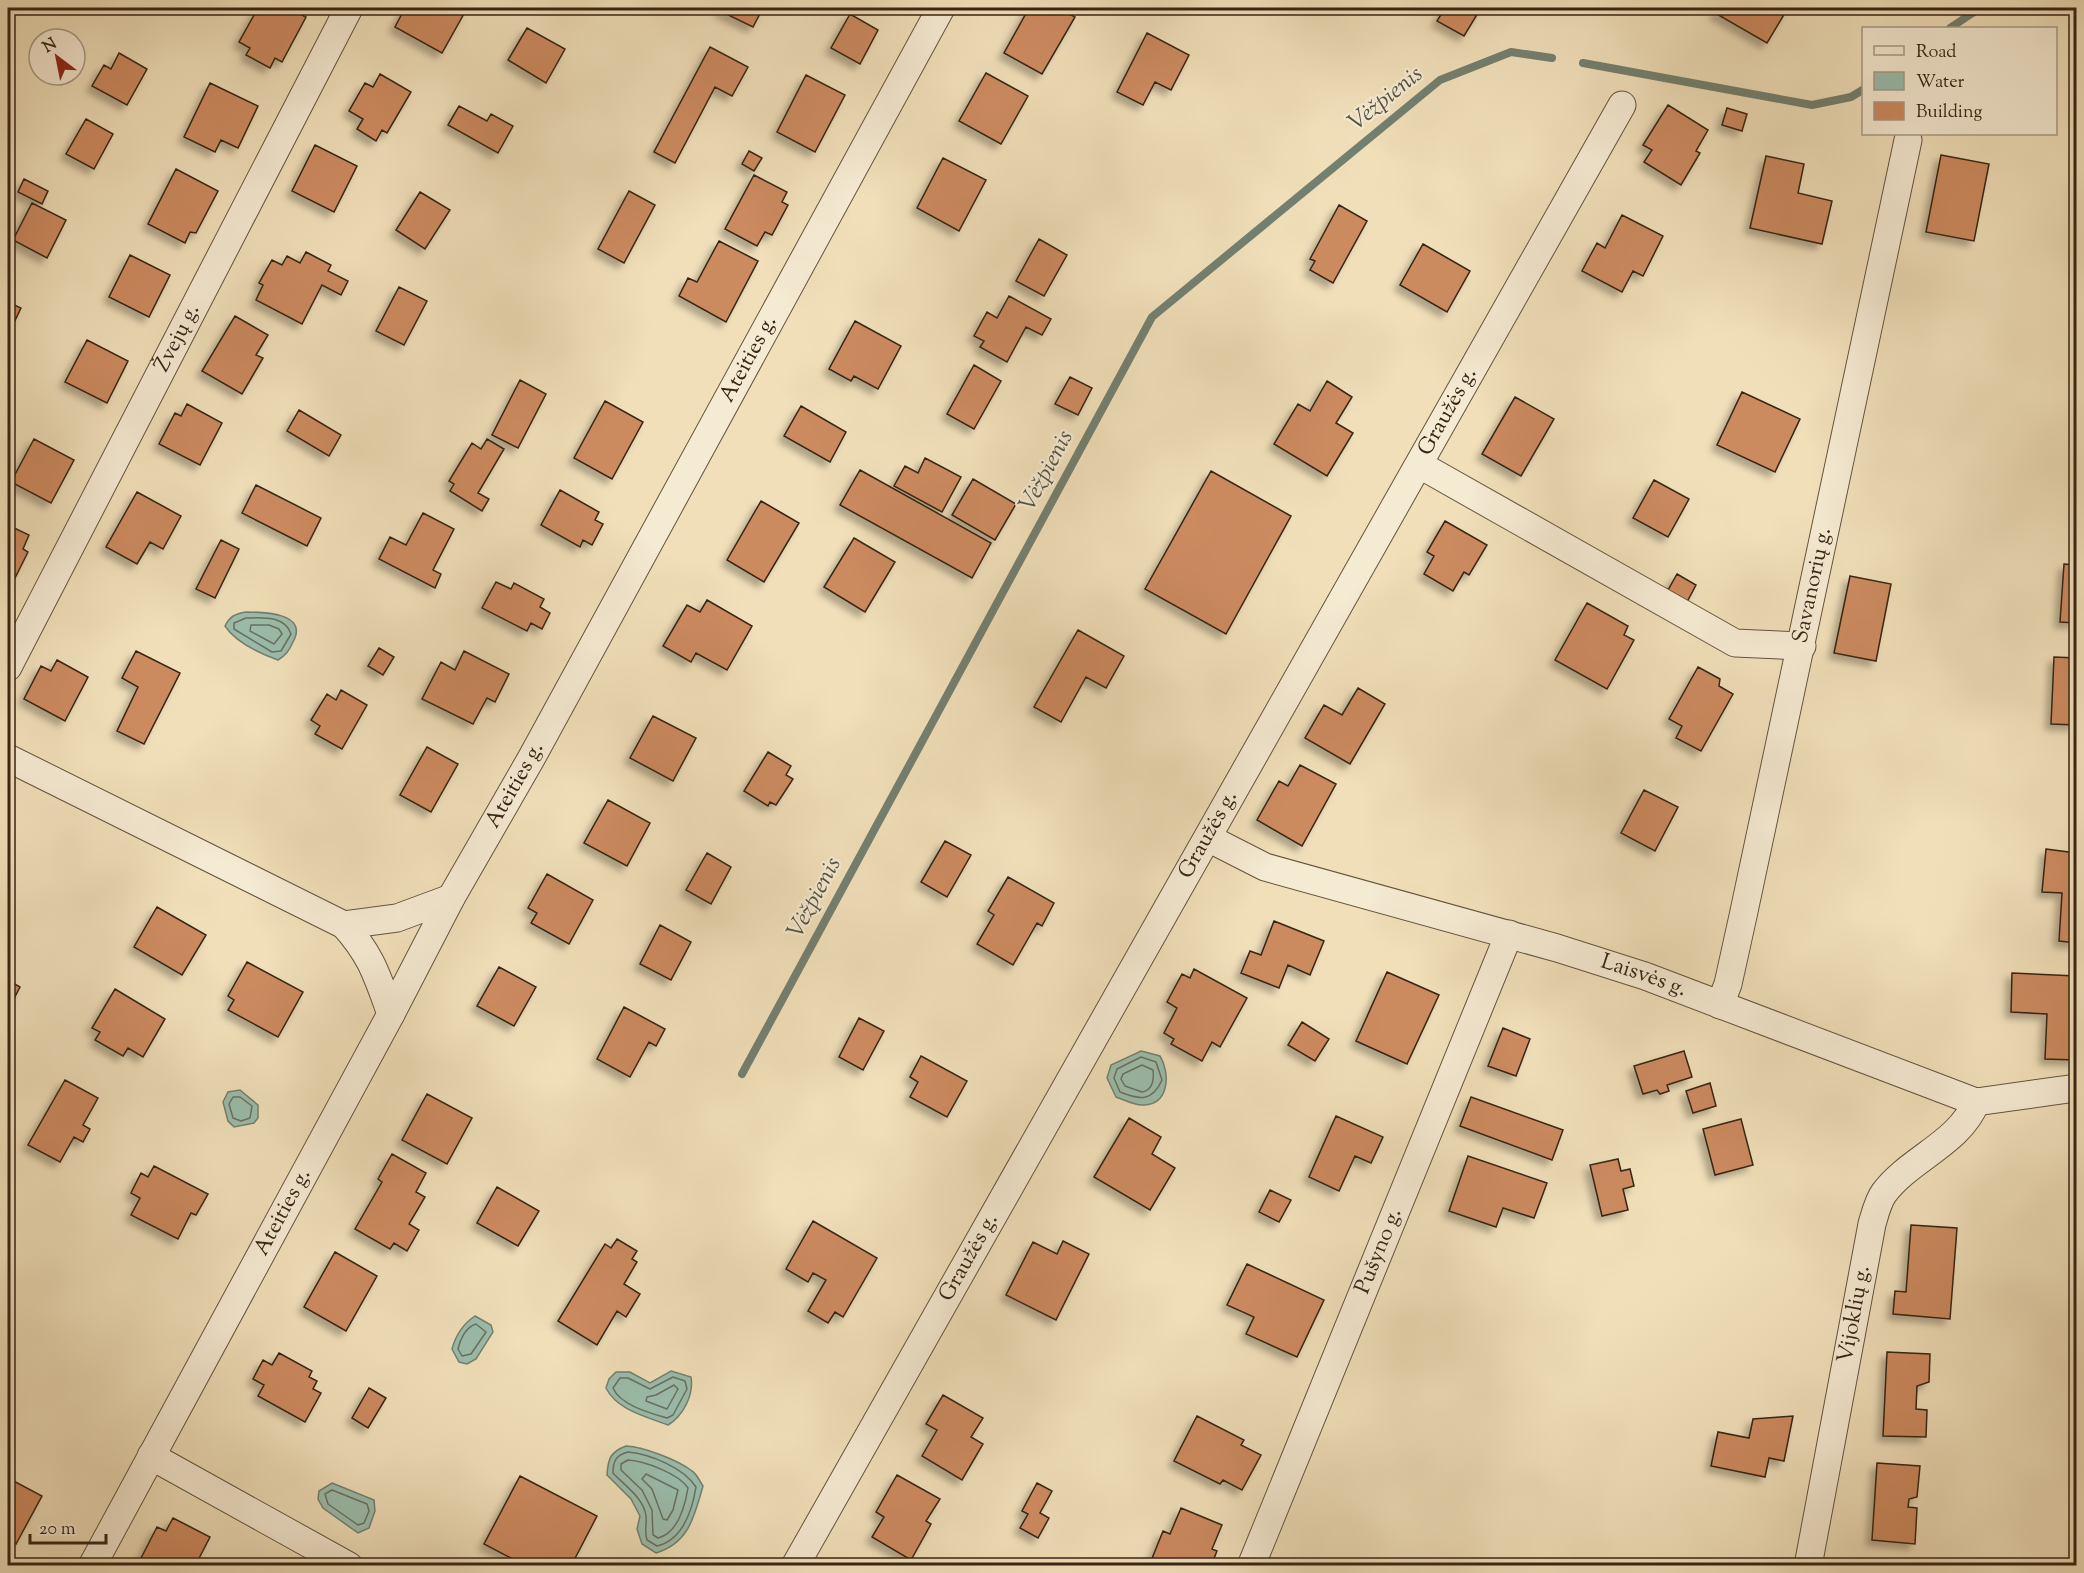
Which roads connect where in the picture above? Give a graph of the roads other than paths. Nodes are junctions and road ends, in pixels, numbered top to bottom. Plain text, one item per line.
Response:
1 (349, 8) edge
2 (941, 8) edge
3 (1622, 105) dead end
4 (1908, 140) dead end
5 (1420, 465) junction
6 (1802, 646) junction
7 (8, 667) edge
8 (8, 758) edge
9 (1208, 838) junction
10 (451, 898) junction
11 (344, 925) junction
12 (1509, 934) junction
13 (1720, 1005) junction
14 (391, 1014) junction
15 (2076, 1088) edge
16 (1976, 1102) junction
17 (151, 1456) junction
18 (92, 1566) edge
19 (349, 1566) edge
20 (795, 1566) edge
21 (1251, 1566) edge
22 (1808, 1566) edge

1 - 7 street, Žvejų g.
2 - 10 street, Ateities g.
3 - 5 street, Graužės g.
4 - 6 street, Savanorių g.
5 - 6 street, Savanorių g.
5 - 9 street, Graužės g.
6 - 13 street
8 - 11 street
9 - 12 street, Laisvės g.
9 - 20 street, Graužės g.
10 - 11 street
10 - 14 street, Ateities g.
11 - 14 street
12 - 13 street, Laisvės g.
12 - 21 street, Pušyno g.
13 - 16 street, Laisvės g.
14 - 17 street, Ateities g.
15 - 16 street, Laisvės g.
16 - 22 street, Vijoklių g.
17 - 18 street, Ateities g.
17 - 19 street

